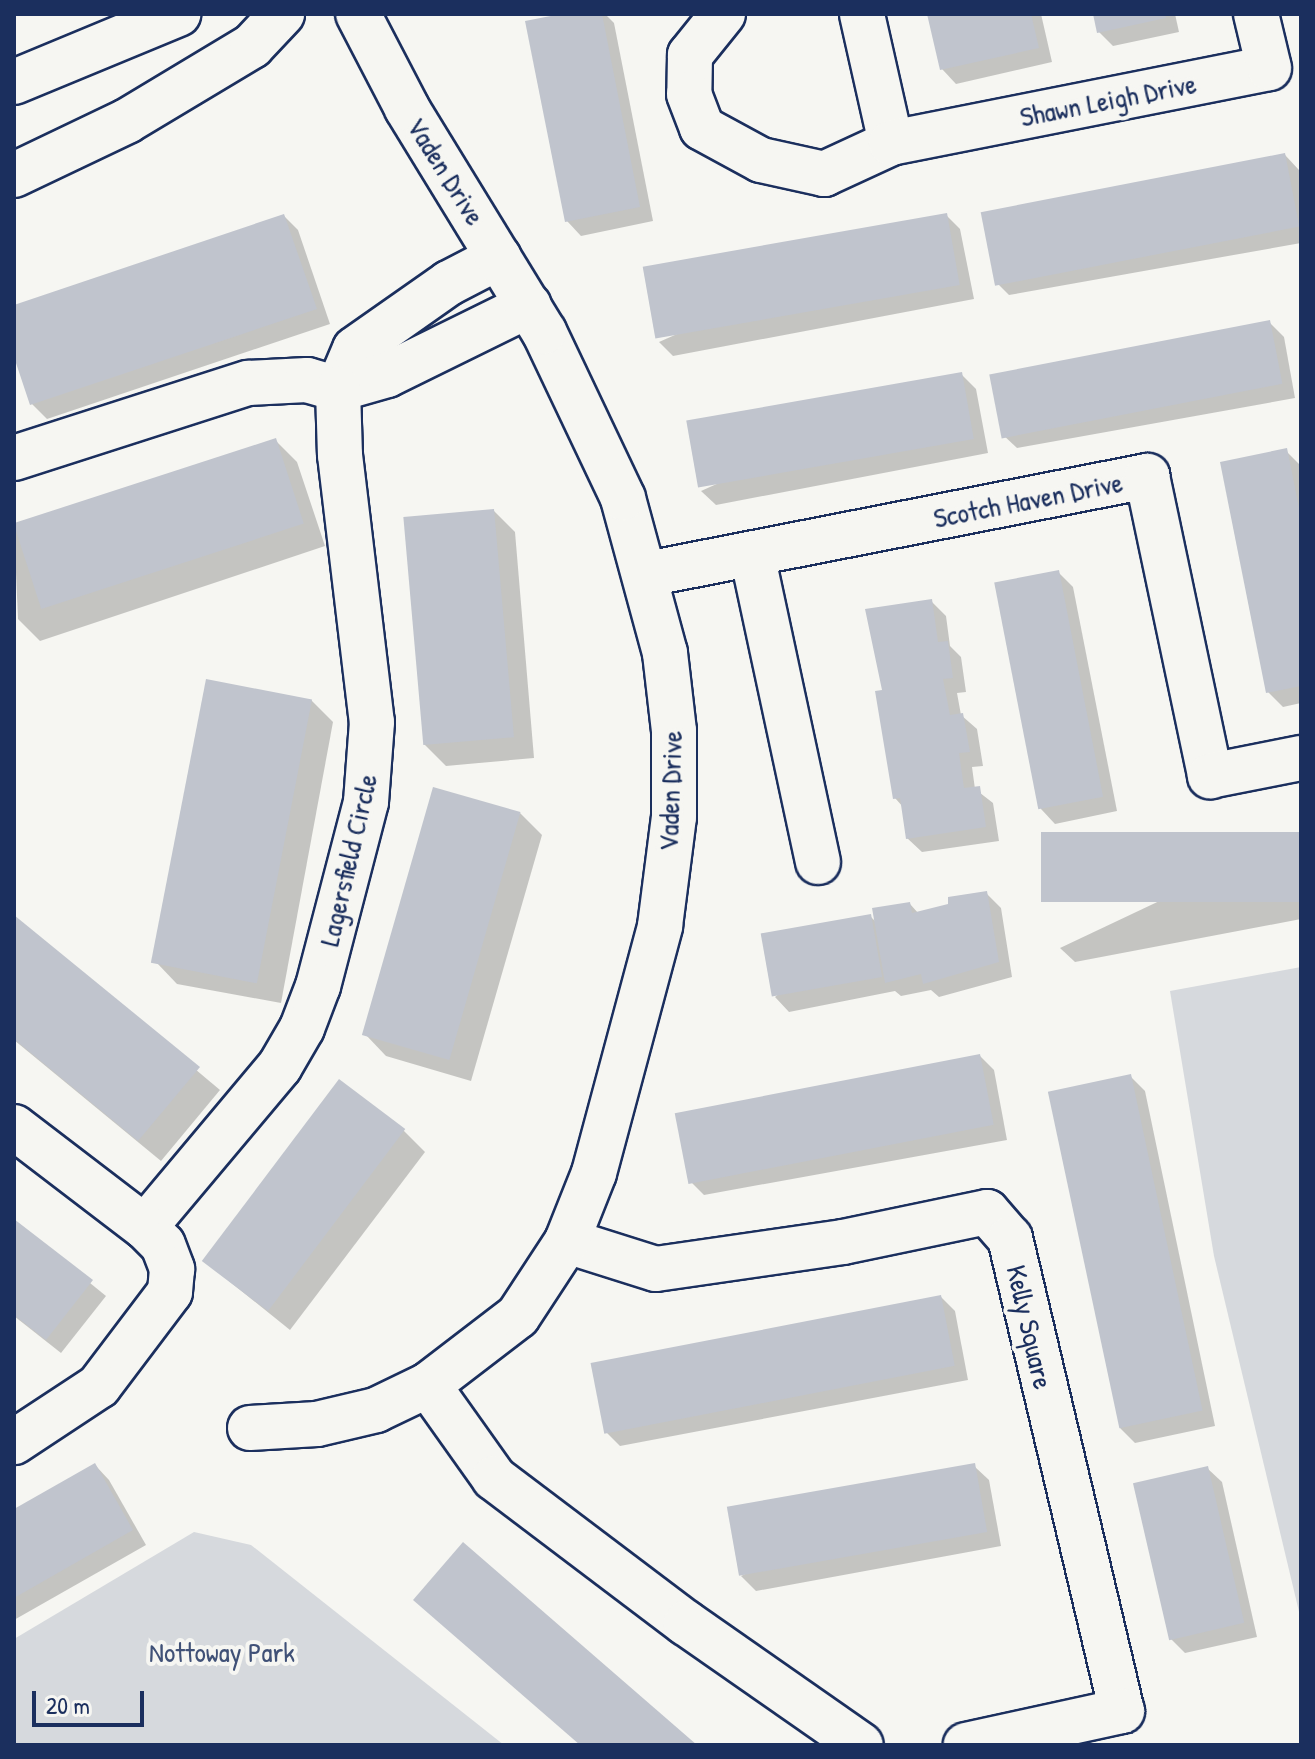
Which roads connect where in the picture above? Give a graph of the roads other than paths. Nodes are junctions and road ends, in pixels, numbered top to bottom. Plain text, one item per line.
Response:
1 (178, 14) edge
2 (282, 14) edge
3 (358, 14) edge
4 (723, 14) edge
5 (862, 14) edge
6 (1256, 14) edge
7 (20, 76) edge
8 (891, 143) junction
9 (14, 175) edge
10 (499, 257) junction
11 (529, 305) junction
12 (338, 389) junction
13 (14, 458) edge
14 (752, 554) junction
15 (647, 574) junction
16 (1301, 758) edge
17 (818, 862) dead end
18 (14, 1127) edge
19 (145, 1227) junction
20 (567, 1241) junction
21 (428, 1385) junction
22 (250, 1428) dead end
23 (14, 1442) edge
24 (861, 1745) edge
25 (966, 1745) edge

1 - 7 street
2 - 9 street
3 - 10 street, Vaden Drive
4 - 8 street, Shawn Leigh Drive
5 - 8 street
6 - 8 street, Shawn Leigh Drive
10 - 11 street, Vaden Drive
10 - 12 street, Lagersfield Circle
11 - 12 street
11 - 15 street, Vaden Drive
12 - 13 street
12 - 19 street, Lagersfield Circle
14 - 15 street, Scotch Haven Drive
14 - 16 street, Scotch Haven Drive
14 - 17 street
15 - 20 street, Vaden Drive
18 - 19 street
19 - 23 street
20 - 21 street, Vaden Drive
20 - 25 street, Kelly Square
21 - 22 street, Vaden Drive
21 - 24 street

